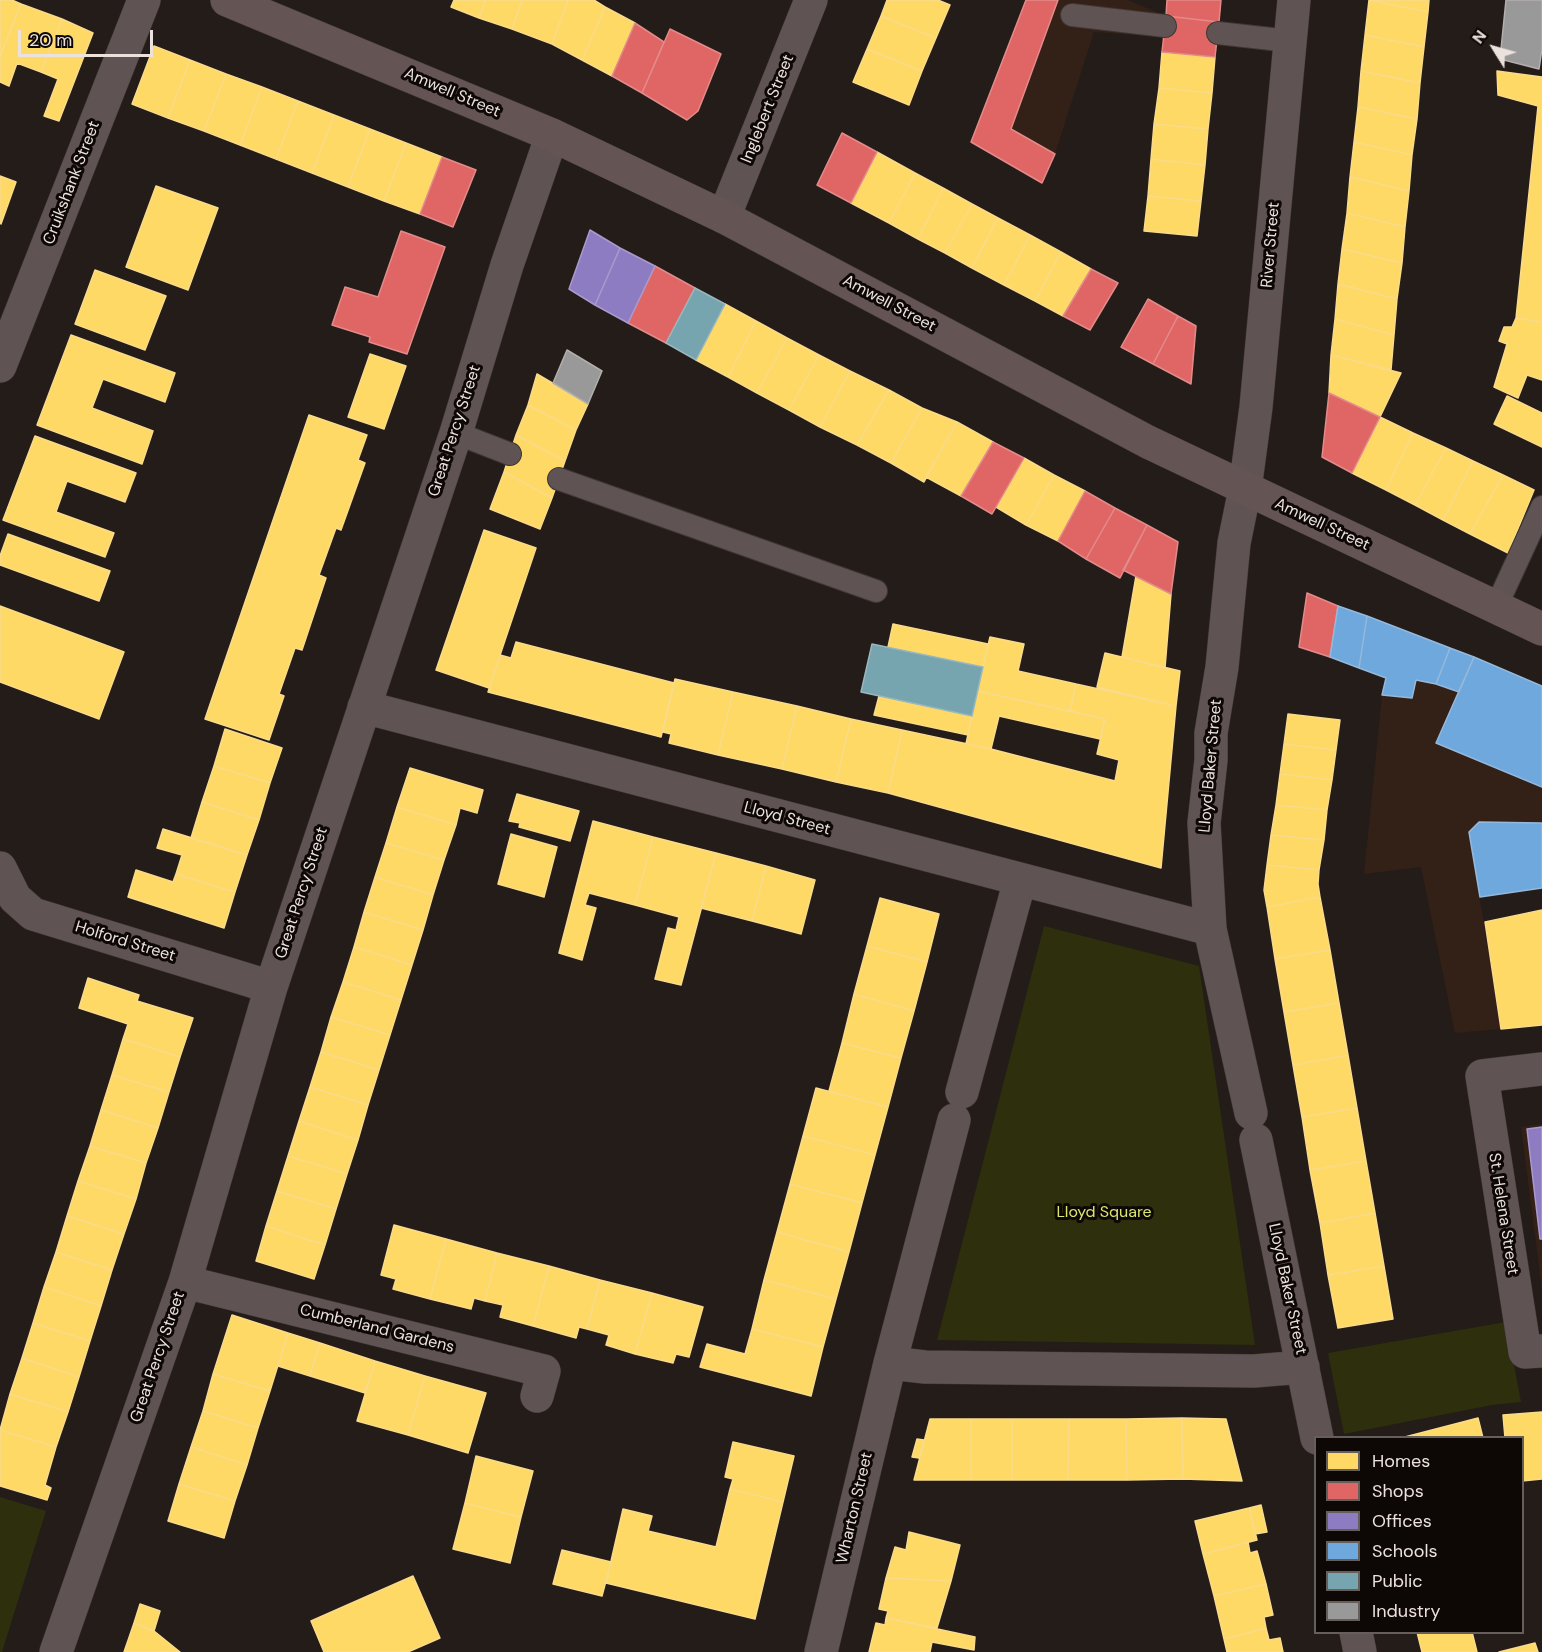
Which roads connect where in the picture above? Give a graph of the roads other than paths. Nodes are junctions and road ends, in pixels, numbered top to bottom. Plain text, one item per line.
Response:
1 (144, 0) edge
2 (227, 0) edge
3 (811, 0) edge
4 (1294, 0) edge
5 (1072, 15) dead end
6 (1165, 26) dead end
7 (1218, 33) dead end
8 (1289, 41) junction
9 (552, 135) junction
10 (724, 217) junction
11 (0, 366) edge
12 (456, 433) junction
13 (510, 454) dead end
14 (559, 479) dead end
15 (1245, 489) junction
16 (1542, 507) edge
17 (876, 591) dead end
18 (1496, 607) junction
19 (1542, 629) edge
20 (364, 707) junction
21 (0, 868) edge
22 (1020, 880) junction
23 (1210, 929) junction
24 (271, 987) junction
25 (1542, 1069) edge
26 (184, 1282) junction
27 (1533, 1352) edge
28 (890, 1363) junction
29 (1303, 1367) junction
30 (537, 1396) dead end
31 (1317, 1436) edge
32 (1356, 1634) edge
33 (56, 1652) edge
34 (821, 1652) edge
35 (1360, 1652) edge

1 - 11 street, Cruikshank Street
2 - 9 street, Amwell Street
3 - 10 street, Inglebert Street
4 - 8 street, River Street
5 - 6 lane
7 - 8 lane
8 - 15 street, River Street
9 - 10 street, Amwell Street
9 - 12 street, Great Percy Street
10 - 15 street, Amwell Street
12 - 13 lane
12 - 20 street, Great Percy Street
14 - 17 lane
15 - 18 street, Amwell Street
15 - 23 street, Lloyd Baker Street
16 - 18 lane
18 - 19 street, Amwell Street
20 - 22 street, Lloyd Street
20 - 24 street, Great Percy Street
21 - 24 street, Holford Street
22 - 23 street, Lloyd Street
22 - 28 street
23 - 29 street, Lloyd Baker Street
24 - 26 street, Great Percy Street
25 - 27 street, St. Helena Street
26 - 30 street, Cumberland Gardens
26 - 33 street, Great Percy Street
28 - 29 street
28 - 34 street, Wharton Street
29 - 31 street, Lloyd Baker Street
32 - 35 street

